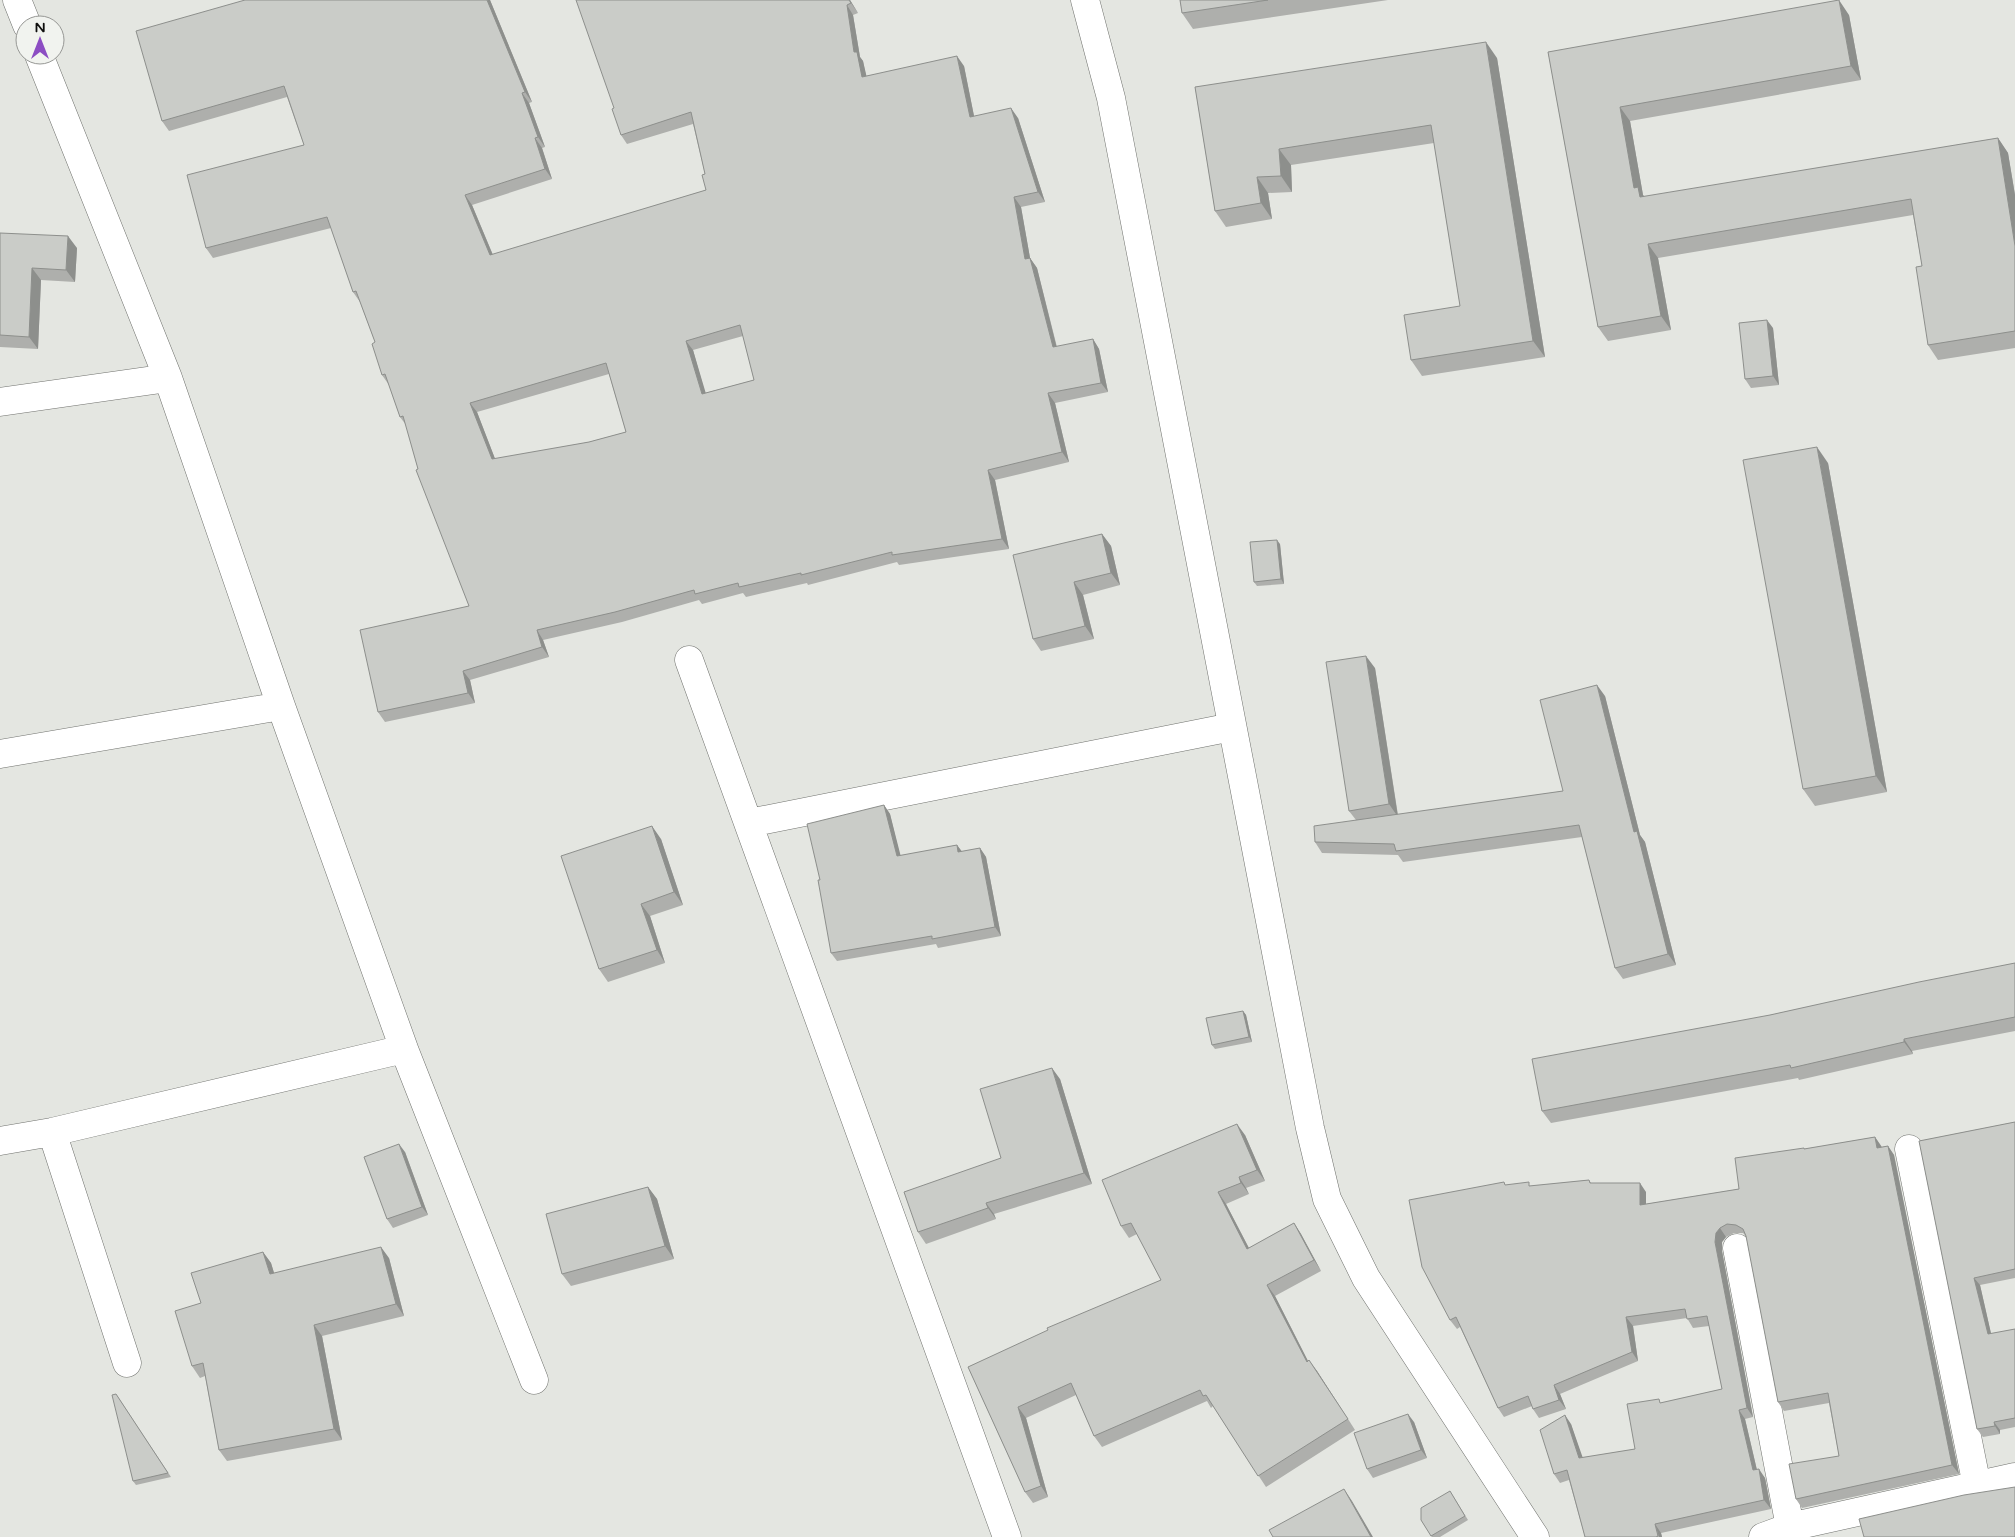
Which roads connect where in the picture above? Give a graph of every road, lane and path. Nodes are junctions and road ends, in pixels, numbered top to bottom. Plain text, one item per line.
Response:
1 (17, 0) edge
2 (1085, 0) edge
3 (23, 15) edge
4 (43, 65) edge
5 (168, 378) junction
6 (0, 402) edge
7 (689, 660) dead end
8 (281, 706) junction
9 (1232, 727) junction
10 (0, 754) edge
11 (749, 823) junction
12 (404, 1049) junction
13 (52, 1132) junction
14 (0, 1140) edge
15 (1909, 1149) dead end
16 (1737, 1248) dead end
17 (127, 1363) dead end
18 (534, 1380) dead end
19 (2015, 1477) edge
20 (1977, 1486) junction
21 (1792, 1532) edge
22 (1007, 1537) edge
23 (1536, 1537) edge
24 (1763, 1537) edge

1 - 3 street
2 - 9 street
4 - 5 street
5 - 6 street
5 - 8 street
7 - 11 street
8 - 10 street
8 - 12 street
9 - 11 street
9 - 23 street
11 - 22 street
12 - 13 street
12 - 18 street
13 - 14 street
13 - 17 street
15 - 20 street
16 - 21 street
19 - 20 street
20 - 21 street
21 - 24 street

